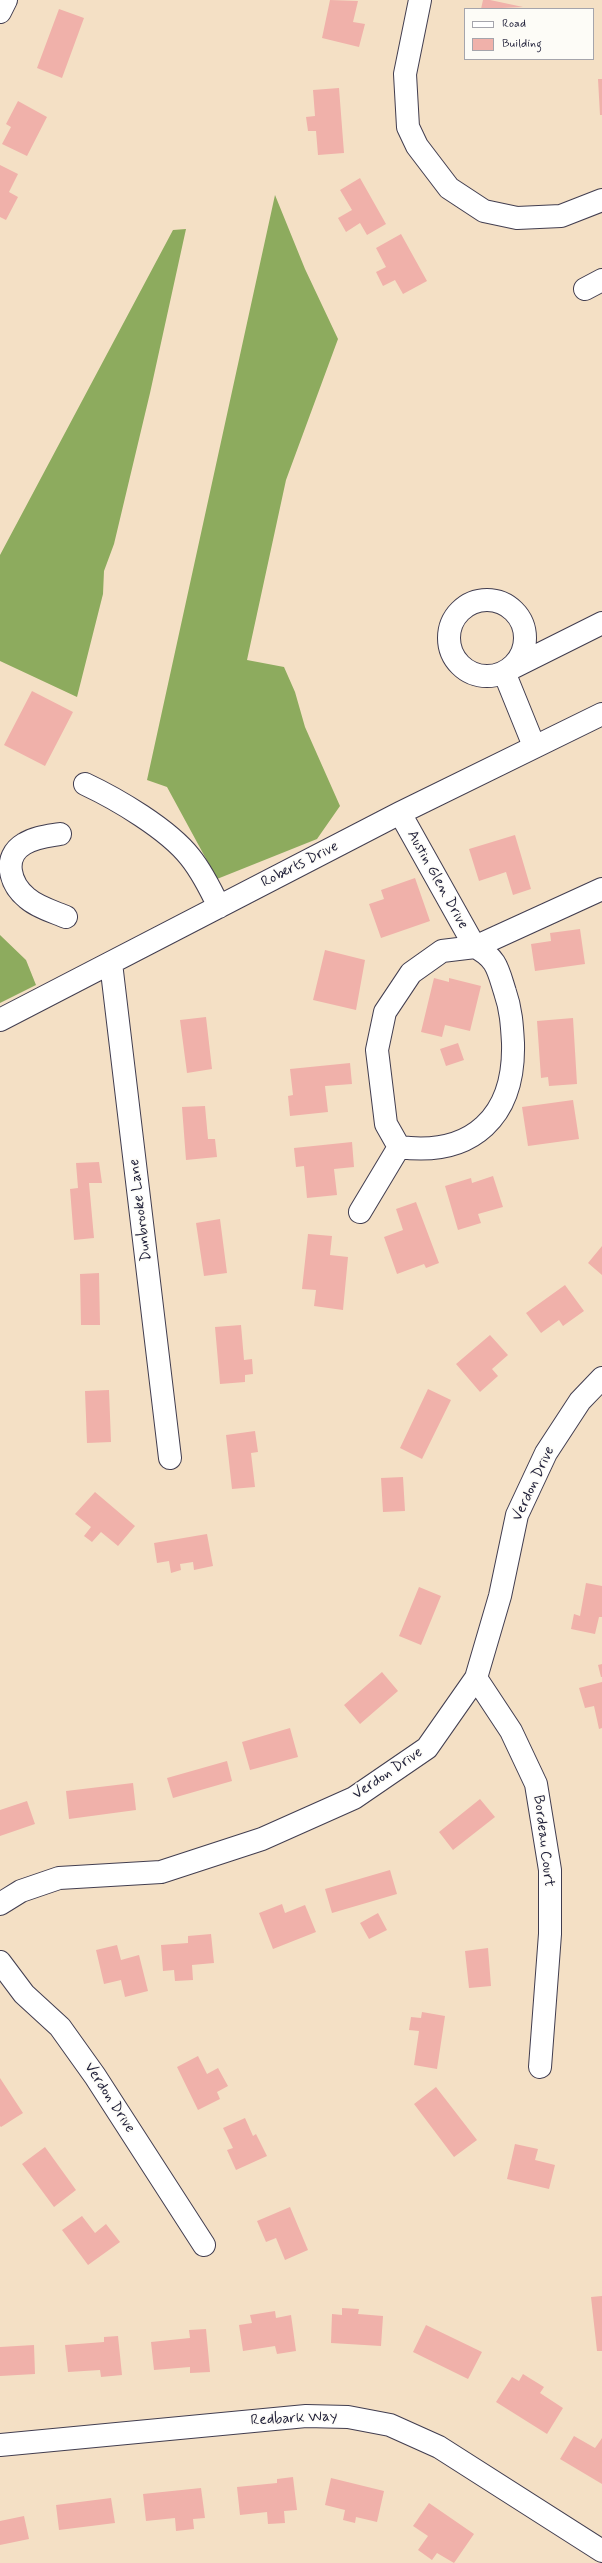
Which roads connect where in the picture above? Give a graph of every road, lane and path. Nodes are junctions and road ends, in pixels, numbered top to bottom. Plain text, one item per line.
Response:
1 (6, 0) edge
2 (420, 0) edge
3 (0, 12) edge
4 (602, 200) edge
5 (602, 623) edge
6 (602, 714) edge
7 (534, 746) junction
8 (85, 784) dead end
9 (400, 813) junction
10 (60, 834) dead end
11 (602, 889) edge
12 (219, 907) junction
13 (66, 918) dead end
14 (475, 947) junction
15 (111, 963) junction
16 (0, 1020) edge
17 (399, 1147) junction
18 (360, 1212) dead end
19 (602, 1378) edge
20 (170, 1458) dead end
21 (476, 1678) junction
22 (0, 1904) edge
23 (0, 1962) edge
24 (540, 2067) dead end
25 (204, 2245) dead end
26 (0, 2445) edge
27 (602, 2551) edge

1 - 3 street
2 - 4 street
5 - 7 street
6 - 7 street, Roberts Drive
7 - 9 street, Roberts Drive
8 - 12 street
9 - 12 street, Roberts Drive
9 - 14 street, Austin Glen Drive
10 - 13 street
11 - 14 street, Austin Glen Drive
12 - 15 street, Roberts Drive
14 - 17 street, Austin Glen Drive
14 - 17 street, Austin Glen Drive
15 - 16 street, Roberts Drive
15 - 20 street, Dunbrooke Lane
17 - 18 street
19 - 21 street, Verdon Drive
21 - 22 street, Verdon Drive
21 - 24 street, Bordeau Court
23 - 25 street, Verdon Drive
26 - 27 street, Redbark Way

